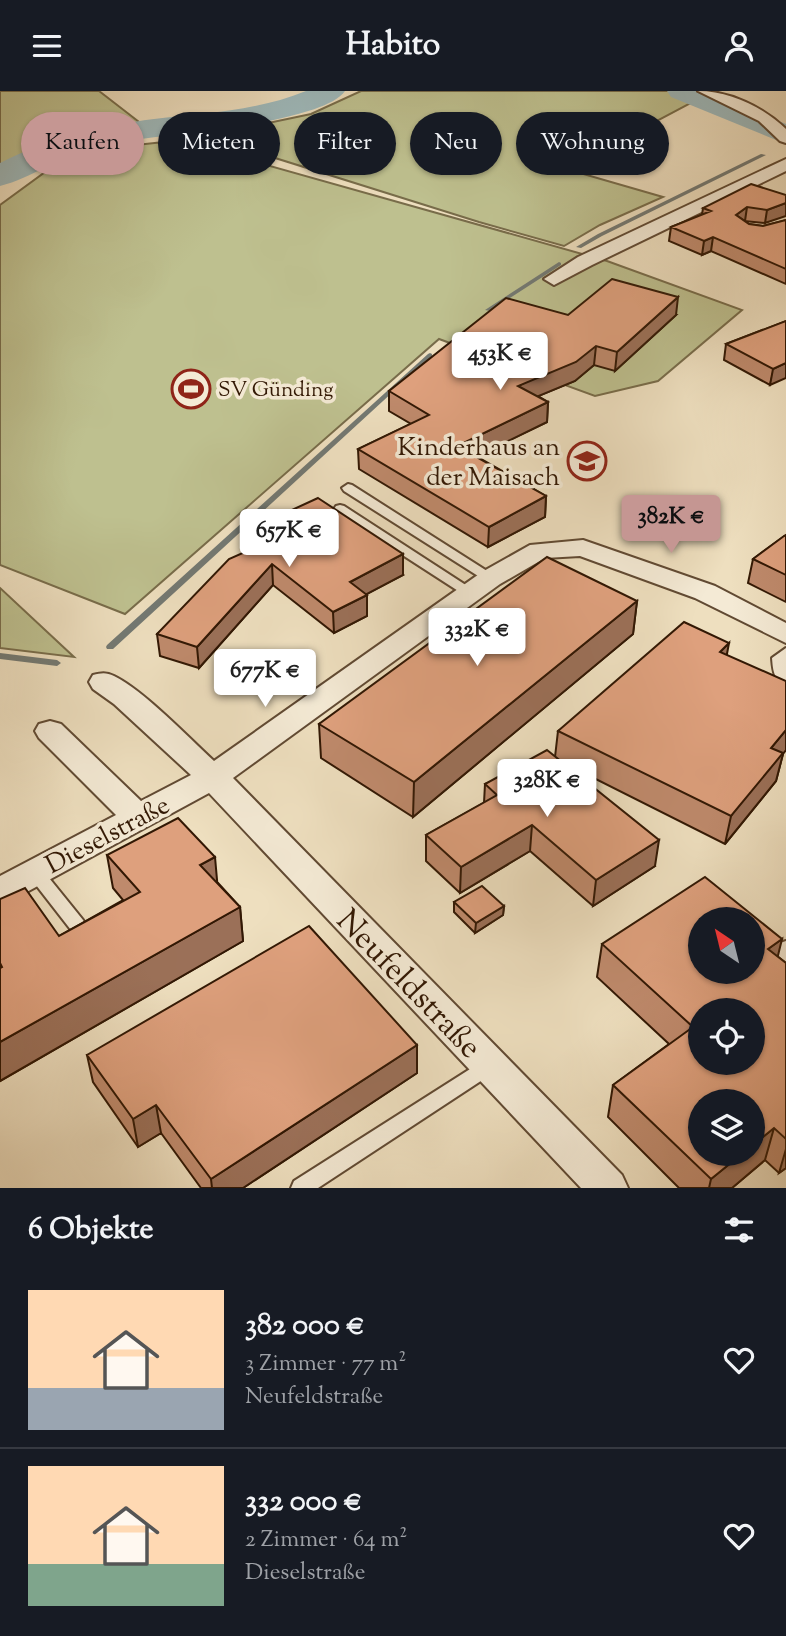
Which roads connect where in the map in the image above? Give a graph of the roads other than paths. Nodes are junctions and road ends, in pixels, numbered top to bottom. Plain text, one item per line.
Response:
1 (705, 91) edge
2 (777, 106) dead end
3 (748, 108) junction
4 (782, 133) edge
5 (786, 164) edge
6 (554, 279) dead end
7 (348, 488) dead end
8 (340, 509) edge
9 (481, 585) junction
10 (786, 634) edge
11 (786, 653) edge
12 (786, 679) edge
13 (103, 682) dead end
14 (50, 731) dead end
15 (213, 778) junction
16 (138, 817) junction
17 (36, 872) junction
18 (0, 891) edge
19 (77, 925) edge
20 (786, 948) edge
21 (786, 967) edge
22 (489, 1065) junction
23 (301, 1188) edge
24 (608, 1188) edge

1 - 3 street
2 - 3 street
3 - 4 street
5 - 6 street
7 - 9 lane
8 - 9 lane
9 - 10 street, Dieselstraße
9 - 15 street, Dieselstraße
11 - 12 lane
13 - 15 street
14 - 16 street
15 - 16 street, Dieselstraße
15 - 22 street, Neufeldstraße
16 - 17 street, Dieselstraße
17 - 18 street, Dieselstraße
17 - 19 lane
20 - 21 lane
22 - 23 lane
22 - 24 street, Neufeldstraße

